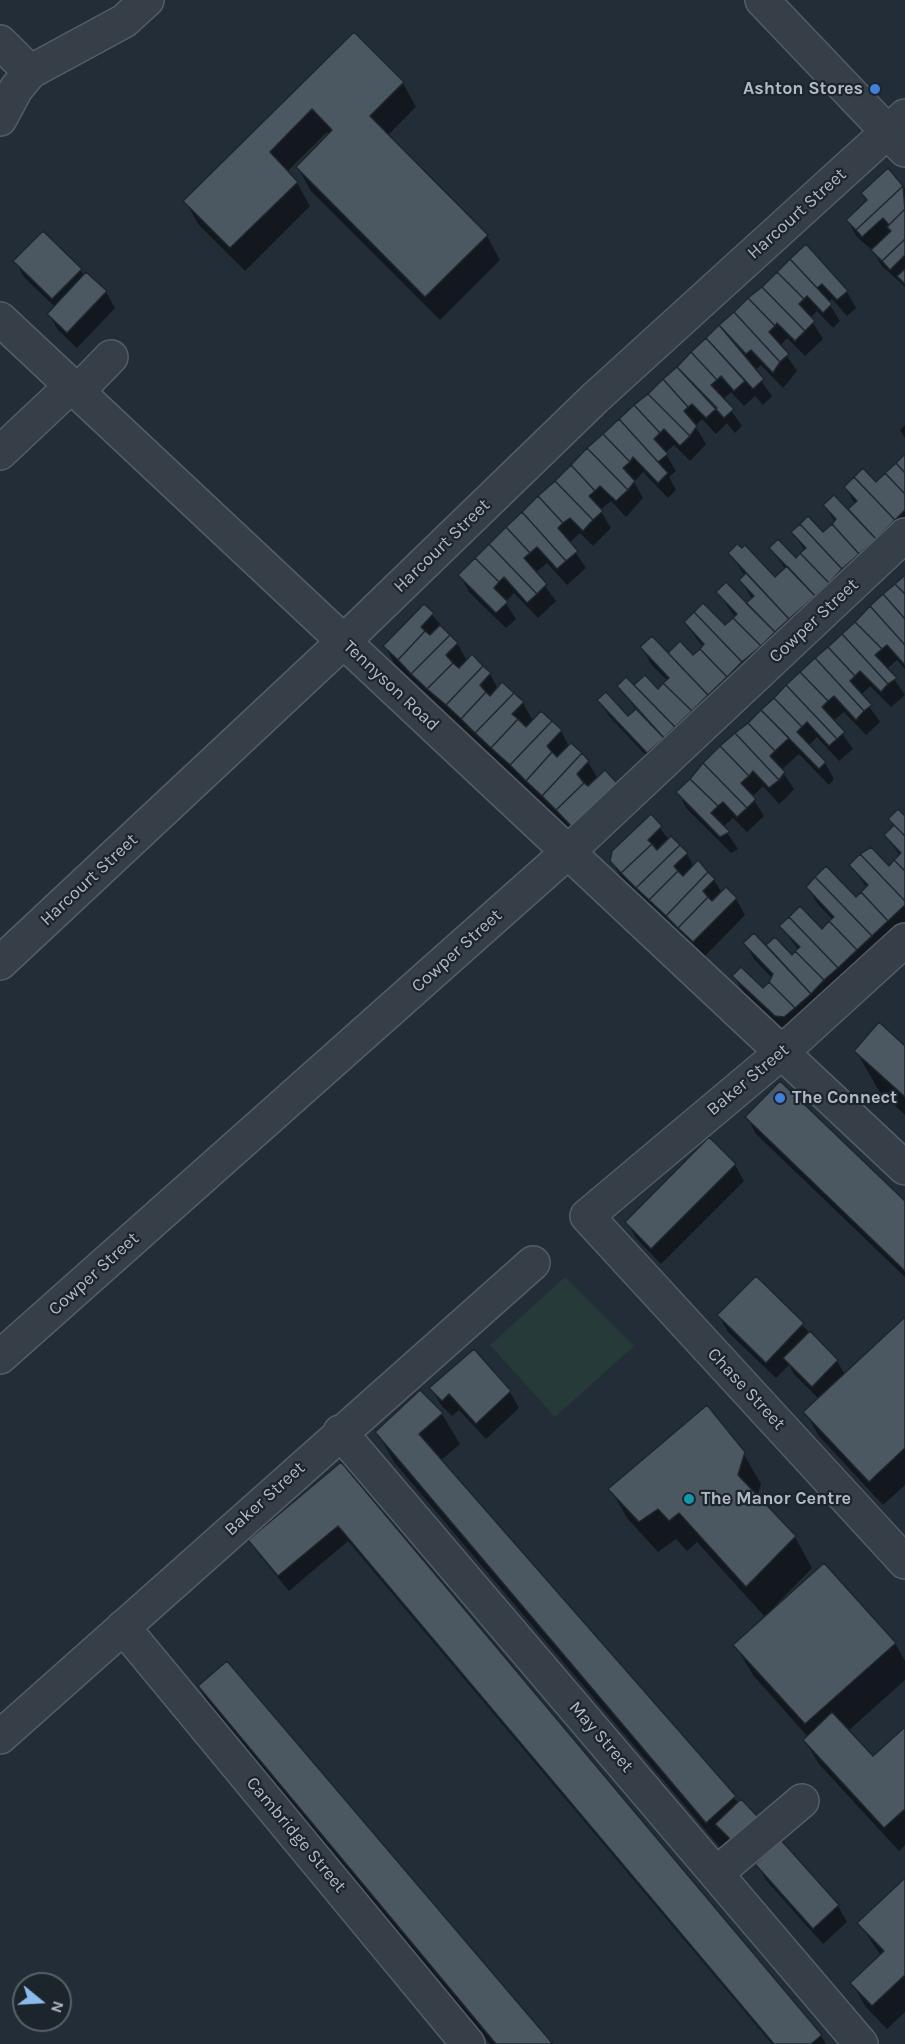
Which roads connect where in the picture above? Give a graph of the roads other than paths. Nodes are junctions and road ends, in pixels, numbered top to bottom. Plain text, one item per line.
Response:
1 (147, 0) edge
2 (762, 0) edge
3 (0, 42) edge
4 (30, 72) junction
5 (0, 119) edge
6 (899, 133) edge
7 (0, 319) edge
8 (111, 357) dead end
9 (73, 390) junction
10 (0, 453) edge
11 (905, 535) edge
12 (343, 642) junction
13 (569, 851) junction
14 (905, 940) edge
15 (0, 963) edge
16 (781, 1053) junction
17 (905, 1168) edge
18 (587, 1216) joint
19 (533, 1263) dead end
20 (0, 1357) edge
21 (340, 1432) junction
22 (905, 1562) edge
23 (123, 1627) junction
24 (0, 1737) edge
25 (802, 1801) dead end
26 (717, 1872) junction
27 (468, 2044) edge
28 (861, 2044) edge

1 - 4 street
2 - 6 street
3 - 4 street
4 - 5 street
6 - 12 street, Harcourt Street
7 - 9 street, Tennyson Road
8 - 9 street
9 - 10 street
9 - 12 street, Tennyson Road
11 - 13 street, Cowper Street
12 - 13 street, Tennyson Road
12 - 15 street, Harcourt Street
13 - 16 street, Tennyson Road
13 - 20 street, Cowper Street
14 - 16 street, Baker Street
16 - 17 street, Tennyson Road
16 - 18 street, Baker Street
18 - 22 street, Chase Street
19 - 21 street, Baker Street
21 - 23 street, Baker Street
21 - 26 street, May Street
23 - 24 street, Baker Street
23 - 27 street, Cambridge Street
25 - 26 street
26 - 28 street, May Street

